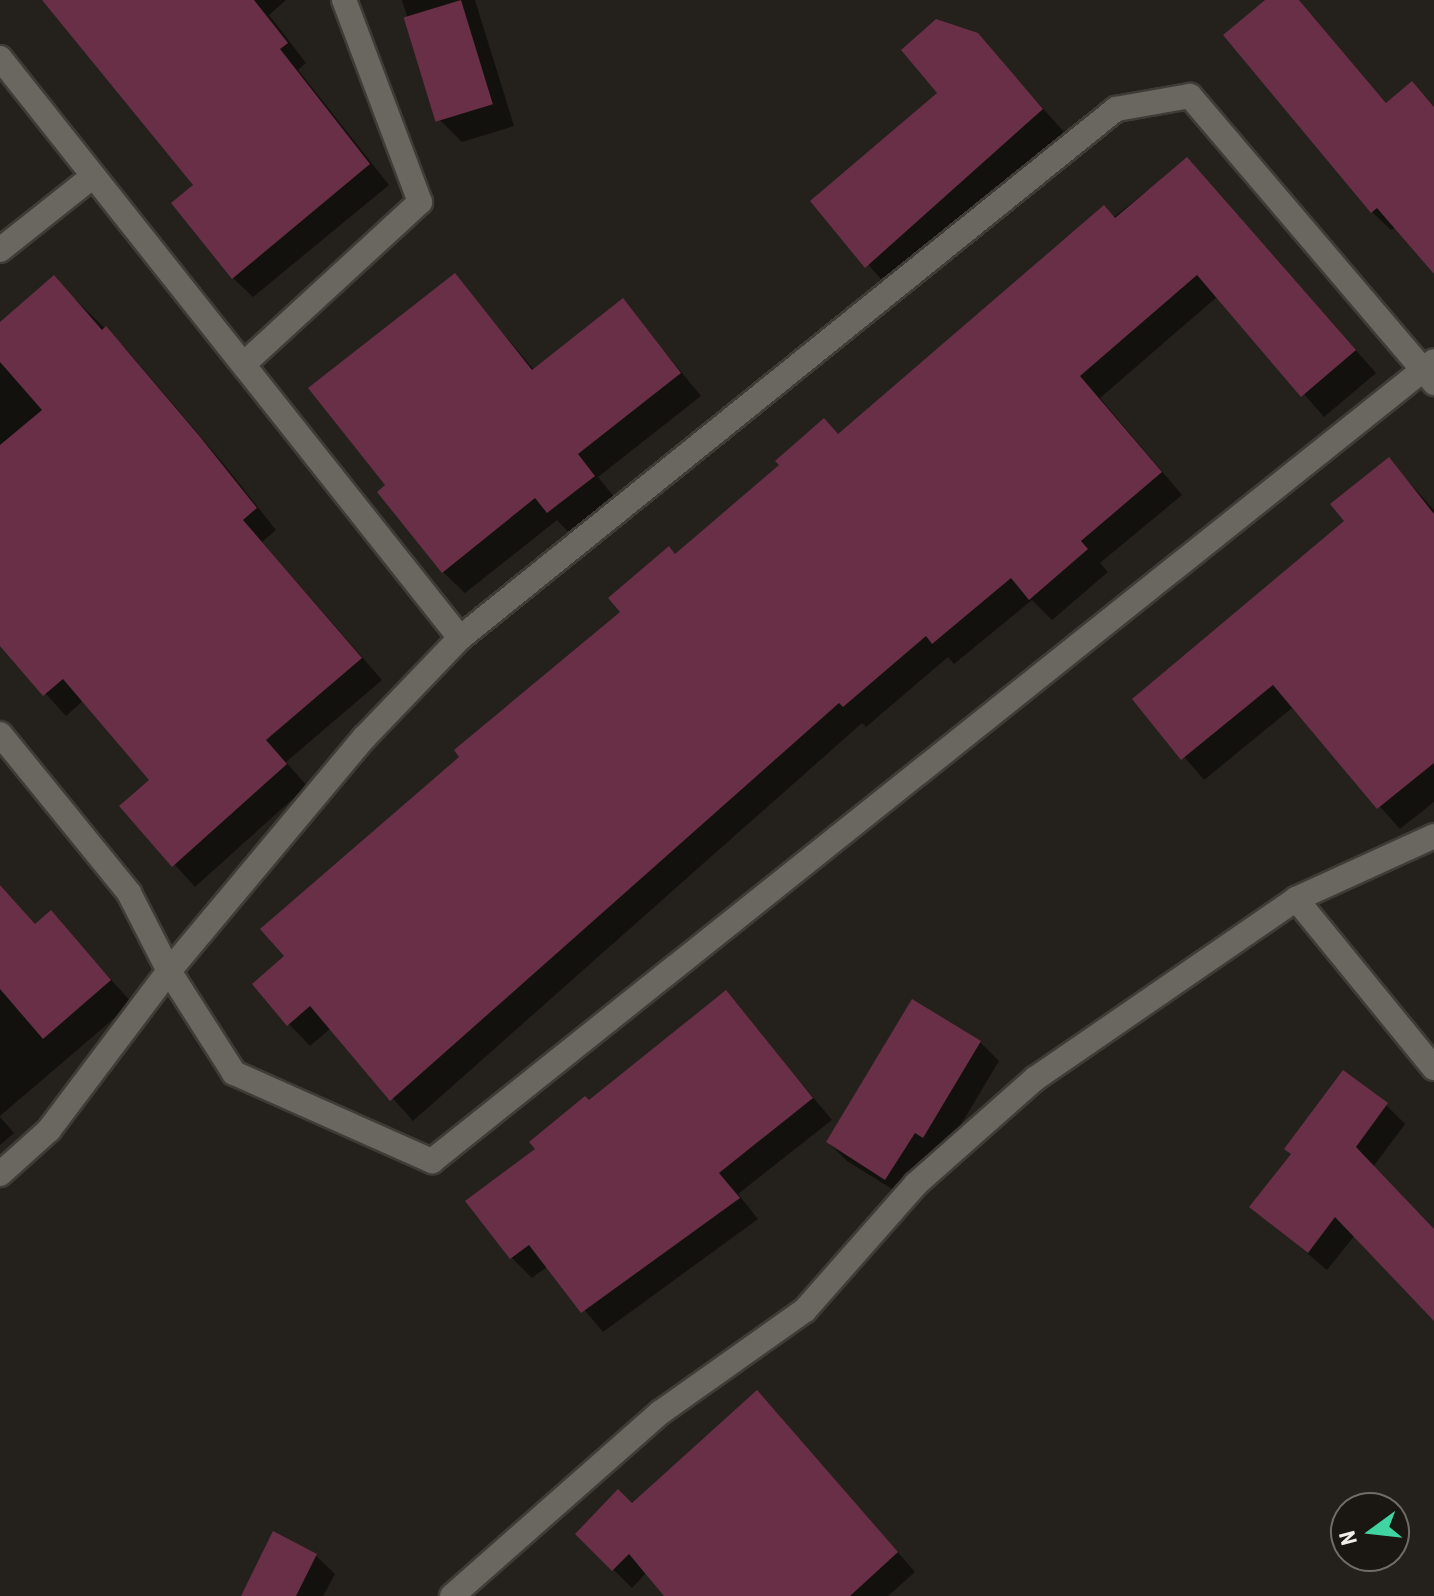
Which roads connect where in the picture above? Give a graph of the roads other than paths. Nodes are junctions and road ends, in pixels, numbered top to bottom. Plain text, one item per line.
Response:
1 (344, 0) edge
2 (0, 58) edge
3 (91, 178) junction
4 (0, 250) edge
5 (245, 363) junction
6 (1430, 370) edge
7 (460, 638) junction
8 (0, 734) edge
9 (1434, 836) edge
10 (1296, 899) junction
11 (169, 971) junction
12 (1434, 1068) edge
13 (0, 1174) edge
14 (452, 1596) edge

1 - 5 street
2 - 3 street
3 - 4 street
3 - 5 street
5 - 7 street
6 - 7 street
6 - 11 street
7 - 11 street
8 - 11 street
9 - 10 street
10 - 12 street
10 - 14 street
11 - 13 street

